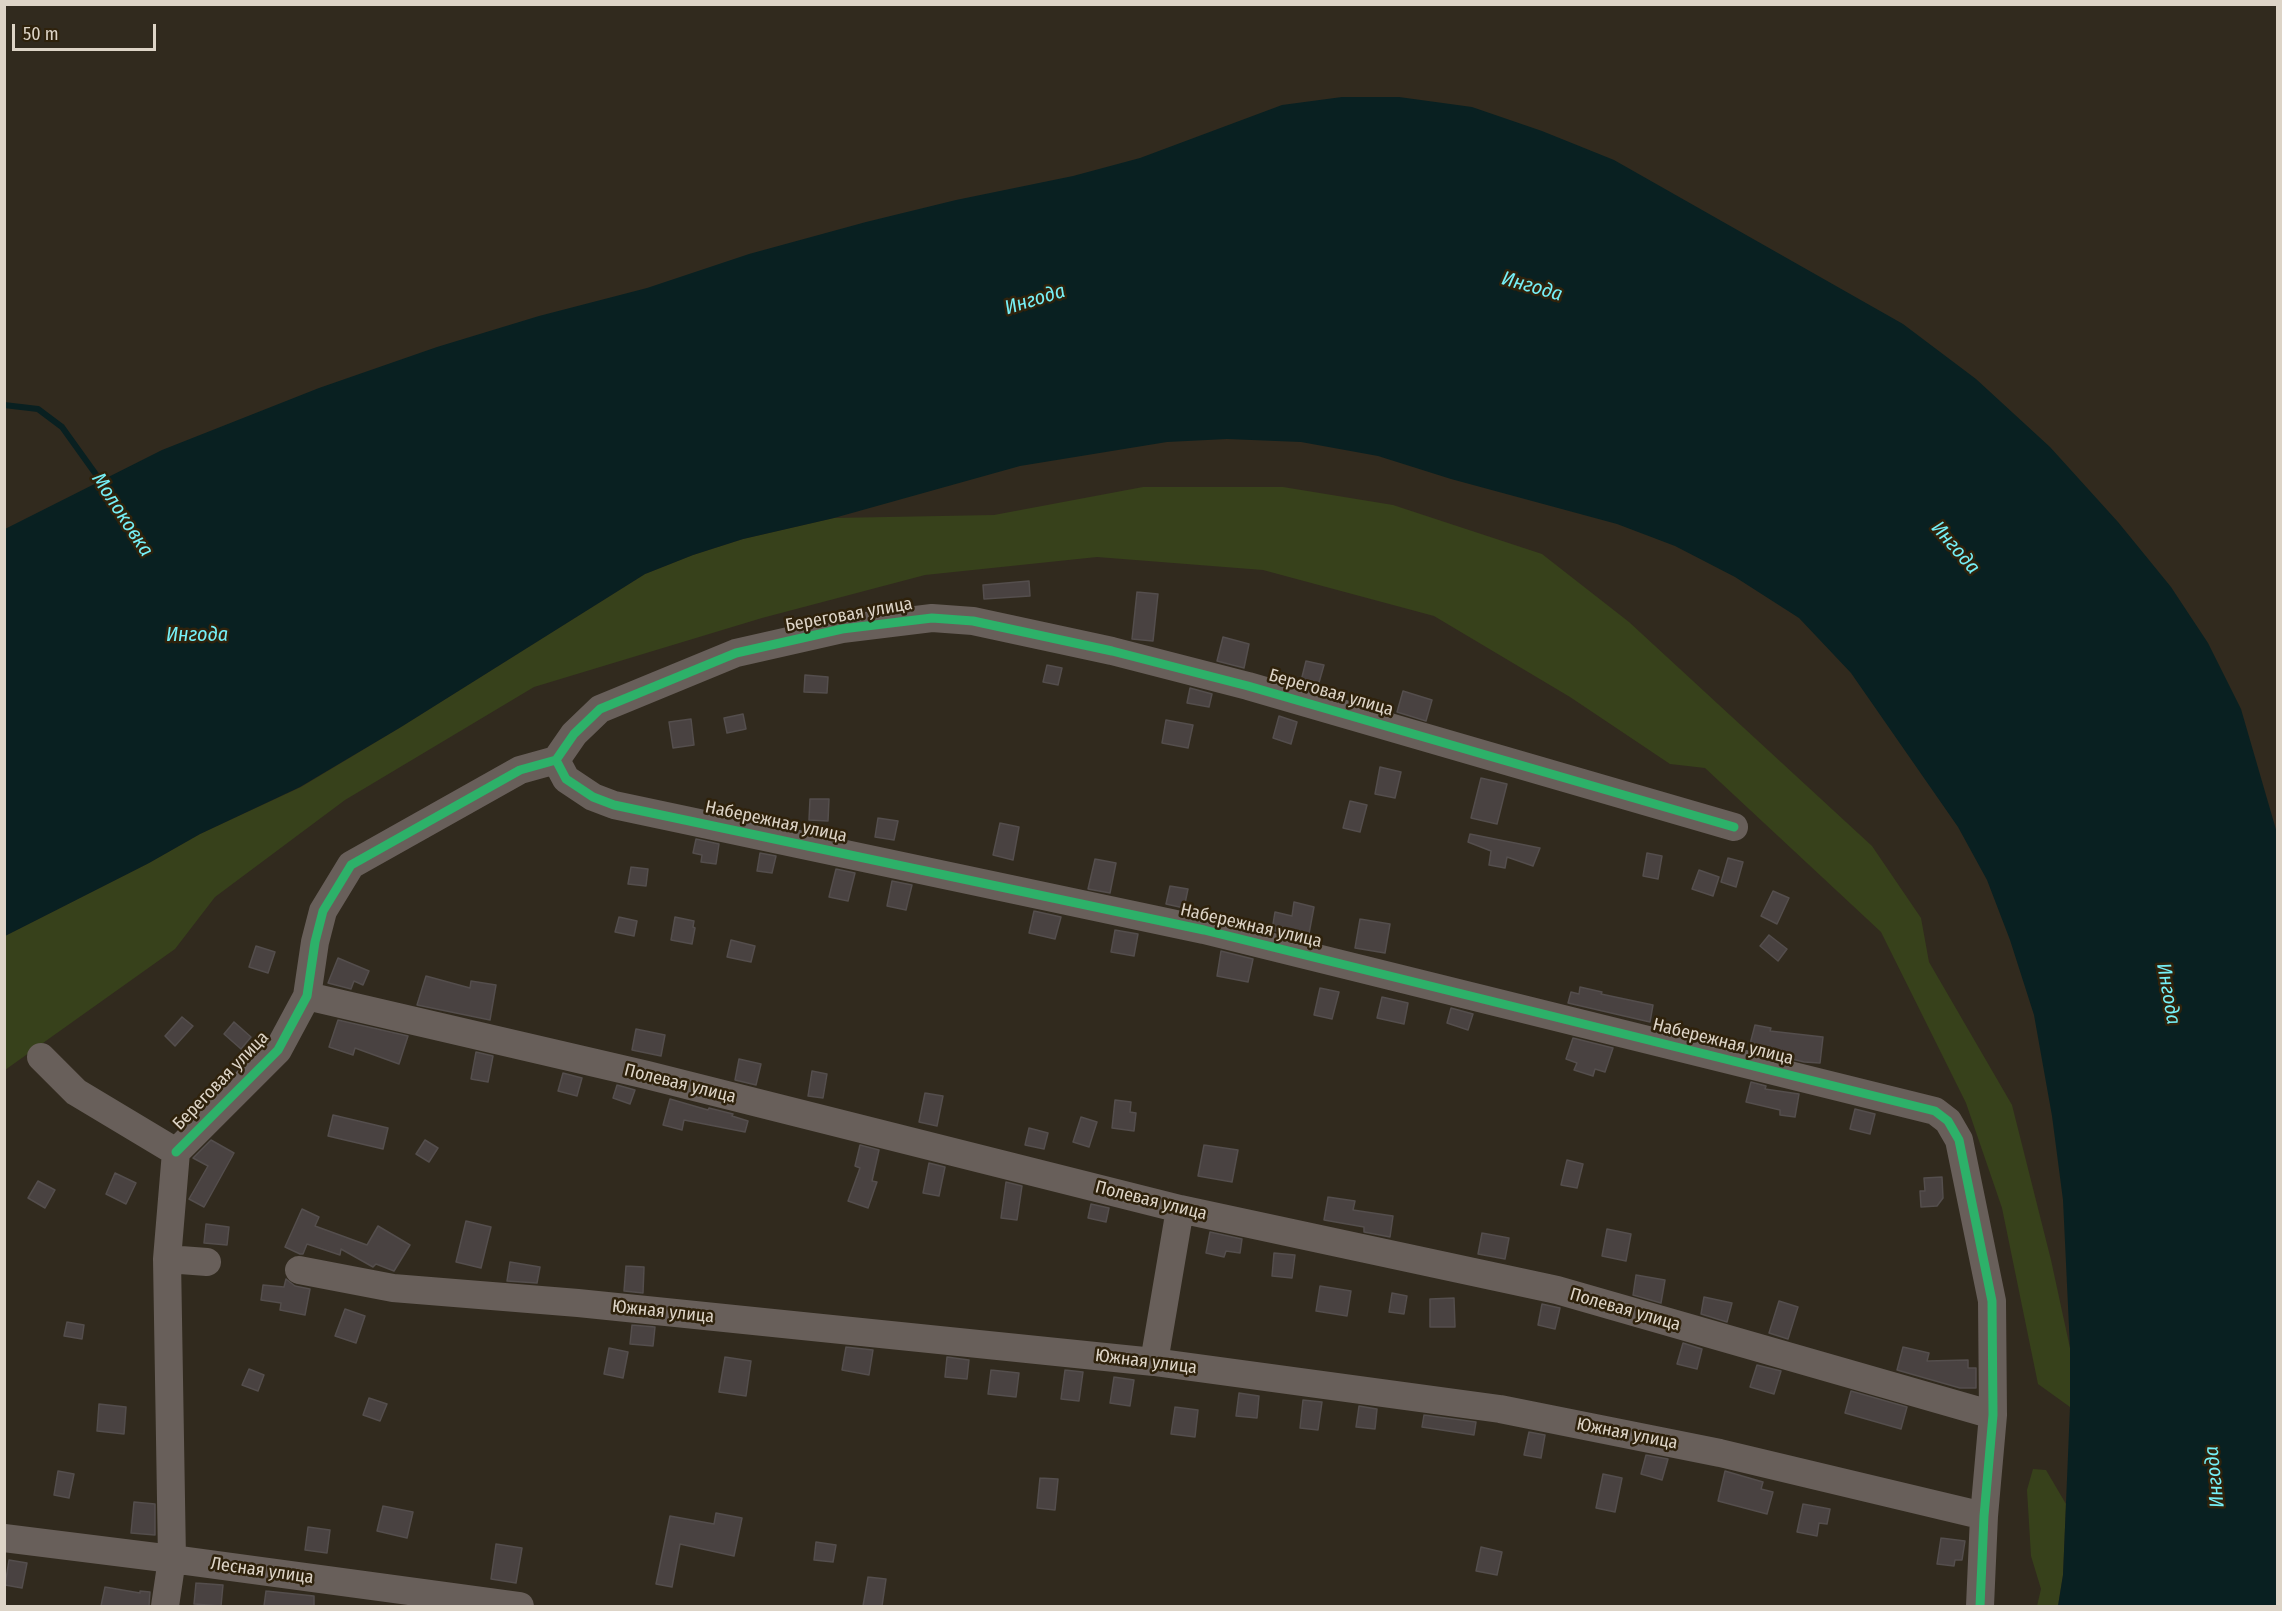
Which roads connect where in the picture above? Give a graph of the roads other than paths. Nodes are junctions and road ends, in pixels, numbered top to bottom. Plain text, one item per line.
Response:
1 (556, 760) junction
2 (1734, 827) dead end
3 (307, 996) junction
4 (41, 1057) dead end
5 (176, 1152) junction
6 (1180, 1209) junction
7 (167, 1259) junction
8 (207, 1262) dead end
9 (299, 1270) dead end
10 (1154, 1362) junction
11 (1993, 1415) junction
12 (1984, 1516) junction
13 (4, 1538) edge
14 (172, 1559) junction
15 (165, 1606) edge
16 (520, 1606) edge
17 (1980, 1606) edge

1 - 2 street, Береговая улица
1 - 3 street, Береговая улица
1 - 11 street, Набережная улица
3 - 5 street, Береговая улица
3 - 6 street, Полевая улица
4 - 5 street
5 - 7 street
6 - 10 street
6 - 11 street, Полевая улица
7 - 8 street
7 - 14 street
9 - 10 street, Южная улица
10 - 12 street, Южная улица
11 - 12 street
12 - 17 street
13 - 14 street, Лесная улица
14 - 15 street
14 - 16 street, Лесная улица

